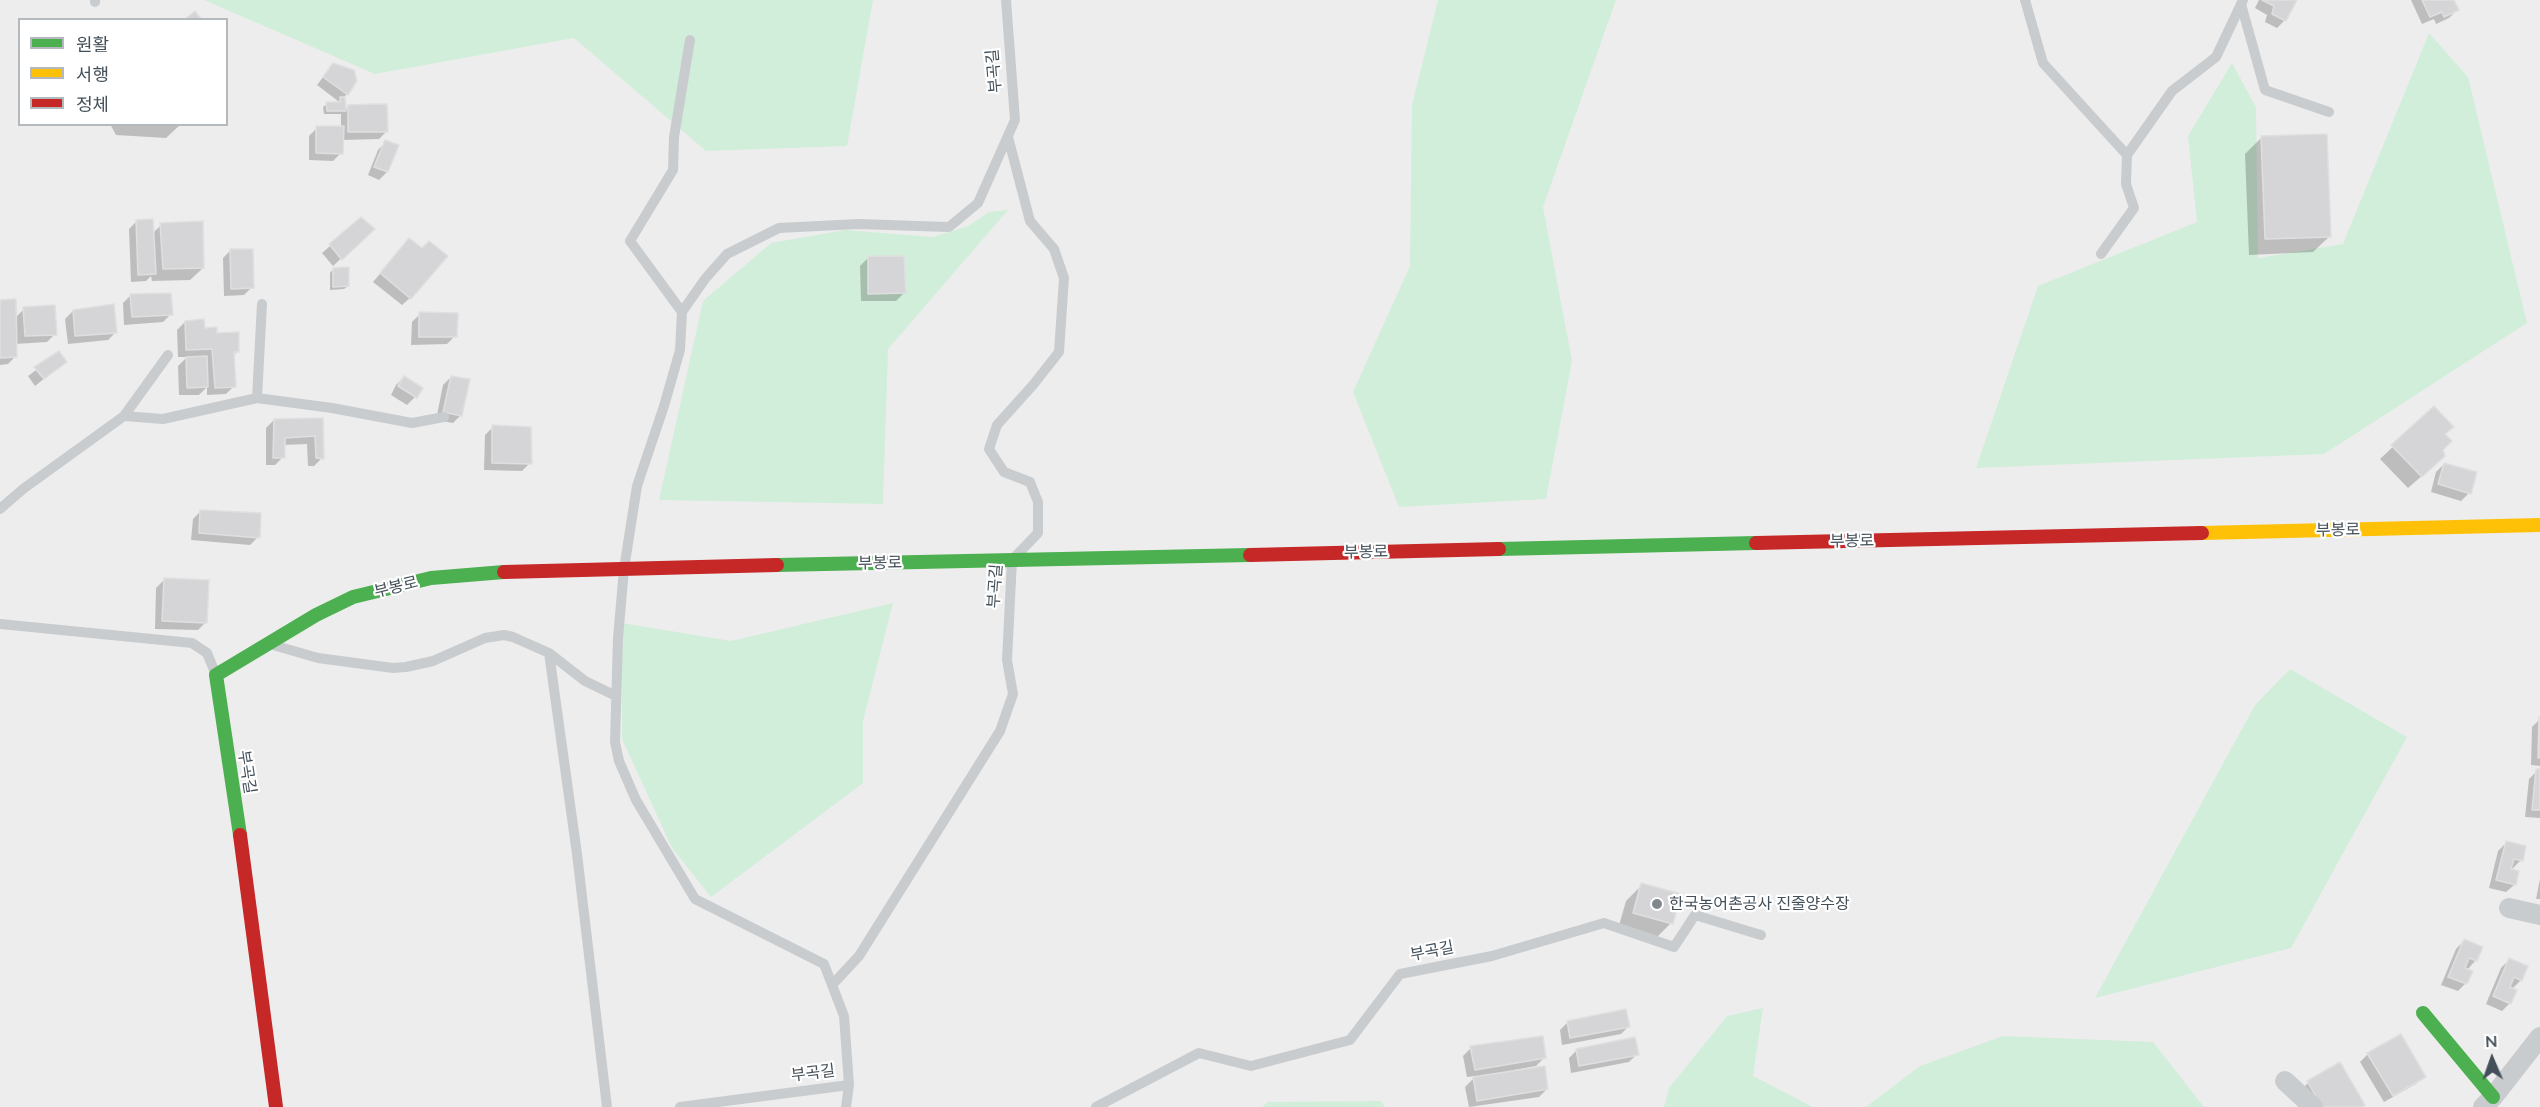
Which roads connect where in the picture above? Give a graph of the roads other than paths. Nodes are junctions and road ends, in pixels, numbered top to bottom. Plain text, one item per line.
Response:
1 (1006, 0) edge
2 (2025, 0) edge
3 (2242, 2) edge
4 (690, 40) dead end
5 (2329, 112) dead end
6 (1008, 137) junction
7 (2127, 155) junction
8 (2101, 254) dead end
9 (262, 304) dead end
10 (682, 312) junction
11 (168, 355) dead end
12 (257, 398) junction
13 (124, 416) junction
14 (444, 417) dead end
15 (0, 509) edge
16 (2540, 525) edge
17 (1012, 560) junction
18 (624, 569) junction
19 (0, 624) edge
20 (266, 644) junction
21 (549, 653) junction
22 (216, 675) junction
23 (616, 696) junction
24 (2509, 908) dead end
25 (2540, 915) edge
26 (1761, 935) dead end
27 (832, 985) junction
28 (2423, 1013) dead end
29 (2540, 1037) edge
30 (2285, 1081) dead end
31 (849, 1085) junction
32 (2488, 1102) edge
33 (276, 1107) edge
34 (607, 1107) edge
35 (680, 1107) edge
36 (846, 1107) edge
37 (1096, 1107) edge
38 (2313, 1107) edge

1 - 6 lane, 부곡길
2 - 7 lane
3 - 5 lane
3 - 7 lane
4 - 10 lane
6 - 10 lane, 부곡길
6 - 17 lane, 부곡길
7 - 8 lane
9 - 12 lane
10 - 18 lane, 부곡길
11 - 13 lane
12 - 13 lane
12 - 14 lane
13 - 15 lane
16 - 17 street, 부봉로
17 - 18 street, 부봉로
17 - 27 lane, 부곡길
18 - 20 street, 부봉로
18 - 23 lane, 부곡길
19 - 22 lane, 부곡길
20 - 21 lane
20 - 22 street, 부봉로
21 - 23 lane
21 - 34 lane
22 - 33 street, 부곡길
23 - 27 lane, 부곡길
24 - 25 street
26 - 37 lane, 부곡길
27 - 31 lane, 부곡길
28 - 32 street
29 - 32 street
30 - 38 street
31 - 35 lane, 부곡길
31 - 36 lane

